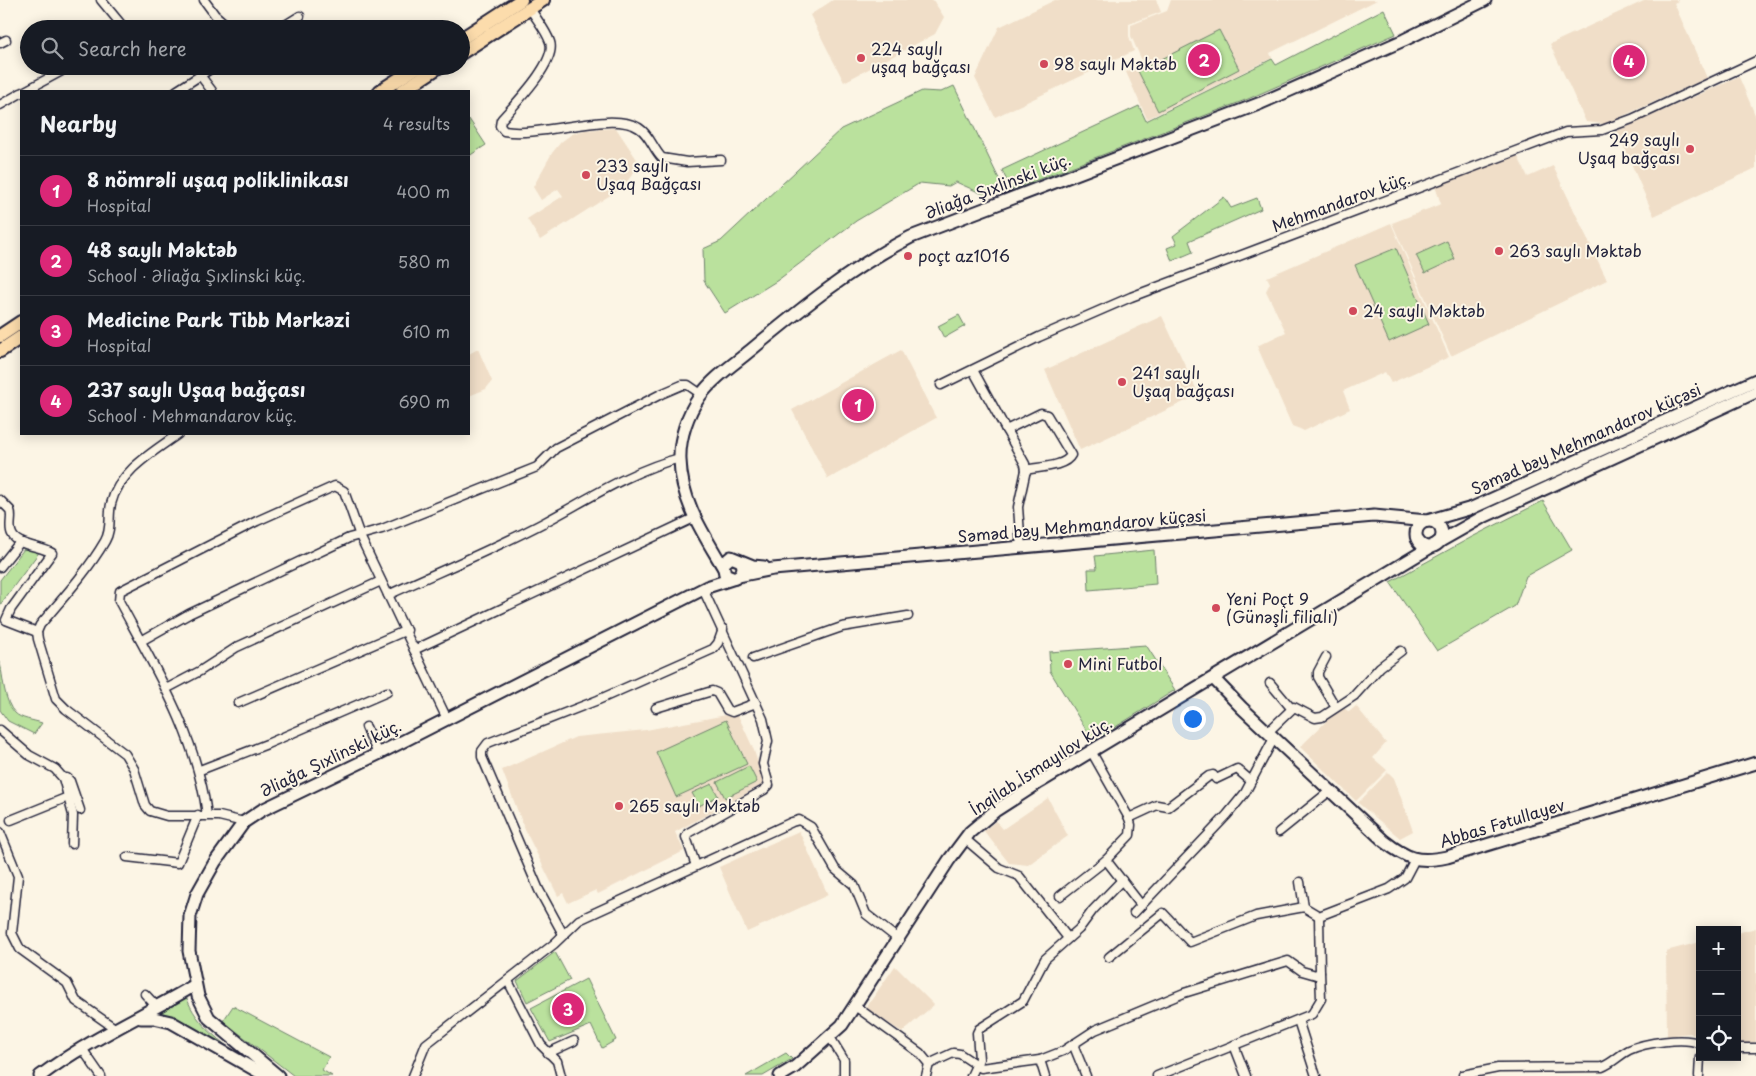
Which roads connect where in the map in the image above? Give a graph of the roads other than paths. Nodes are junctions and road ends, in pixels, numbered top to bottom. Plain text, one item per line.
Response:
1 (101, 0) edge
2 (204, 0) edge
3 (543, 0) edge
4 (1485, 0) edge
5 (526, 4) edge
6 (300, 16) dead end
7 (117, 20) edge
8 (221, 20) edge
9 (294, 20) edge
10 (470, 34) edge
11 (470, 46) edge
12 (1756, 61) edge
13 (54, 75) edge
14 (200, 75) joint
15 (405, 75) edge
16 (426, 75) edge
17 (27, 90) edge
18 (178, 90) edge
19 (211, 90) edge
20 (382, 90) edge
21 (404, 90) edge
22 (20, 94) edge
23 (0, 105) edge
24 (721, 160) dead end
25 (20, 323) edge
26 (0, 336) edge
27 (20, 338) edge
28 (0, 351) edge
29 (973, 370) junction
30 (1756, 380) edge
31 (941, 385) dead end
32 (1756, 392) edge
33 (701, 394) junction
34 (1006, 430) junction
35 (177, 435) edge
36 (680, 458) junction
37 (1026, 470) junction
38 (0, 500) edge
39 (1393, 516) junction
40 (694, 518) junction
41 (1427, 521) junction
42 (360, 536) junction
43 (1416, 537) junction
44 (20, 542) junction
45 (709, 543) junction
46 (1436, 544) junction
47 (1021, 548) junction
48 (738, 559) junction
49 (0, 567) edge
50 (723, 568) junction
51 (1398, 568) junction
52 (774, 569) junction
53 (736, 577) junction
54 (381, 581) junction
55 (705, 588) junction
56 (388, 595) junction
57 (908, 616) dead end
58 (723, 629) junction
59 (407, 630) junction
60 (37, 632) junction
61 (141, 641) junction
62 (414, 650) junction
63 (1401, 651) dead end
64 (1326, 657) dead end
65 (753, 658) dead end
66 (1214, 678) junction
67 (1270, 683) dead end
68 (166, 689) junction
69 (387, 692) dead end
70 (238, 702) dead end
71 (756, 703) junction
72 (1335, 706) junction
73 (656, 708) dead end
74 (1291, 708) junction
75 (447, 719) junction
76 (366, 727) dead end
77 (0, 730) edge
78 (1271, 735) junction
79 (1092, 751) junction
80 (378, 754) junction
81 (1756, 763) edge
82 (200, 770) junction
83 (63, 778) junction
84 (1251, 781) junction
85 (1330, 790) junction
86 (68, 796) junction
87 (80, 810) dead end
88 (198, 815) junction
89 (207, 815) junction
90 (1129, 818) junction
91 (12, 820) dead end
92 (244, 822) junction
93 (0, 832) edge
94 (1279, 832) dead end
95 (965, 839) junction
96 (72, 844) dead end
97 (126, 857) dead end
98 (1414, 859) junction
99 (1106, 860) junction
100 (696, 866) junction
101 (1122, 880) junction
102 (1300, 882) dead end
103 (1060, 896) dead end
104 (1141, 905) junction
105 (1304, 907) junction
106 (1134, 913) dead end
107 (1319, 916) junction
108 (563, 934) junction
109 (1068, 938) junction
110 (898, 939) junction
111 (1109, 957) dead end
112 (1320, 972) junction
113 (508, 981) junction
114 (195, 985) junction
115 (146, 994) dead end
116 (855, 1006) junction
117 (157, 1007) junction
118 (139, 1018) junction
119 (1298, 1020) junction
120 (116, 1029) junction
121 (830, 1037) junction
122 (574, 1041) dead end
123 (1696, 1043) edge
124 (1073, 1044) junction
125 (1234, 1045) junction
126 (81, 1048) junction
127 (1741, 1048) edge
128 (1756, 1048) edge
129 (548, 1052) junction
130 (1040, 1060) junction
131 (1700, 1061) edge
132 (929, 1064) junction
133 (974, 1065) junction
134 (845, 1075) edge
135 (1463, 1075) edge
136 (40, 1076) edge
137 (102, 1076) edge
138 (266, 1076) edge
139 (278, 1076) edge
140 (413, 1076) edge
141 (561, 1076) edge
142 (780, 1076) edge
143 (926, 1076) edge
144 (971, 1076) edge
145 (1045, 1076) edge
146 (1086, 1076) edge
147 (1157, 1076) edge
148 (1246, 1076) edge
149 (1316, 1076) edge
150 (1699, 1076) edge

1 - 7 street
2 - 8 street
3 - 5 main road
4 - 33 main road, Əliağa Şıxlinski küç.
5 - 10 main road
5 - 11 main road
5 - 24 street
6 - 9 street
12 - 29 street, Mehmandarov küç.
13 - 17 street
14 - 18 street
14 - 19 street
15 - 20 main road
16 - 21 main road
22 - 23 street
25 - 26 main road
27 - 28 main road
29 - 31 street, Mehmandarov küç.
29 - 34 street
30 - 41 main road, Səməd bəy Mehmandarov küçəsi
32 - 46 main road, Səməd bəy Mehmandarov küçəsi
33 - 36 main road, Əliağa Şıxlinski küç.
33 - 42 street
34 - 37 street
34 - 37 street
35 - 60 street
36 - 40 main road, Əliağa Şıxlinski küç.
36 - 56 street
37 - 47 street
38 - 44 street
39 - 41 main road, Səməd bəy Mehmandarov küçəsi
39 - 43 main road
39 - 47 main road, Səməd bəy Mehmandarov küçəsi
40 - 45 main road, Əliağa Şıxlinski küç.
40 - 62 street
41 - 43 main road
41 - 46 main road
42 - 54 street
42 - 61 street
42 - 61 street
43 - 46 main road
43 - 51 main road
44 - 49 street
44 - 60 street
45 - 48 main road
45 - 50 main road, Əliağa Şıxlinski küç.
46 - 51 main road, Səməd bəy Mehmandarov küçəsi
47 - 52 main road, Səməd bəy Mehmandarov küçəsi
48 - 50 main road
48 - 52 main road
48 - 53 main road
50 - 53 main road
50 - 55 main road
51 - 66 main road, İnqilab İsmayılov küç.
52 - 53 main road
53 - 55 main road
54 - 56 street
54 - 68 street
55 - 58 street
55 - 75 main road, Əliağa Şıxlinski küç.
56 - 59 street
57 - 65 street
58 - 71 street
58 - 108 street
59 - 62 street
59 - 70 street
60 - 88 street
61 - 68 street
62 - 75 street
63 - 72 street
64 - 72 street
66 - 78 main road
66 - 79 main road, İnqilab İsmayılov küç.
67 - 74 street
68 - 82 street
69 - 82 street
71 - 73 street
71 - 100 street
72 - 74 street
74 - 78 street
75 - 80 main road, Əliağa Şıxlinski küç.
76 - 80 street
77 - 83 street
78 - 84 street
78 - 85 main road
79 - 90 street
79 - 95 main road, İnqilab İsmayılov küç.
80 - 92 main road, Əliağa Şıxlinski küç.
81 - 98 main road, Abbas Fətullayev
82 - 89 street
83 - 86 street
83 - 87 street
84 - 90 street
84 - 104 street
85 - 94 street
85 - 98 main road
86 - 91 street
86 - 96 street
88 - 89 street
88 - 97 street
89 - 92 street
90 - 99 street
92 - 114 main road, Əliağa Şıxlinski küç.
93 - 120 street
95 - 109 street
95 - 110 main road, İnqilab İsmayılov küç.
98 - 107 street
99 - 101 street
99 - 103 street
100 - 108 street
100 - 110 street
101 - 104 street
101 - 109 street
102 - 105 street
104 - 106 street
105 - 107 street
105 - 111 street
107 - 112 street
108 - 113 street
109 - 133 street
110 - 116 main road, İnqilab İsmayılov küç.
112 - 119 street
112 - 124 street
113 - 129 street
113 - 140 street
114 - 117 main road
114 - 139 main road, Əliağa Şıxlinski küç.
115 - 117 street
116 - 121 main road, İnqilab İsmayılov küç.
116 - 132 street
117 - 118 main road
118 - 120 main road
118 - 138 main road
119 - 125 street
119 - 149 street
120 - 126 main road
121 - 134 street
121 - 142 main road, İnqilab İsmayılov küç.
122 - 129 street
123 - 135 street
124 - 130 street
124 - 146 street
125 - 147 street
125 - 148 street
126 - 136 main road
126 - 137 street
127 - 128 street
129 - 141 street
130 - 133 street
130 - 145 street
131 - 150 street
132 - 133 street
132 - 143 street
133 - 144 street

